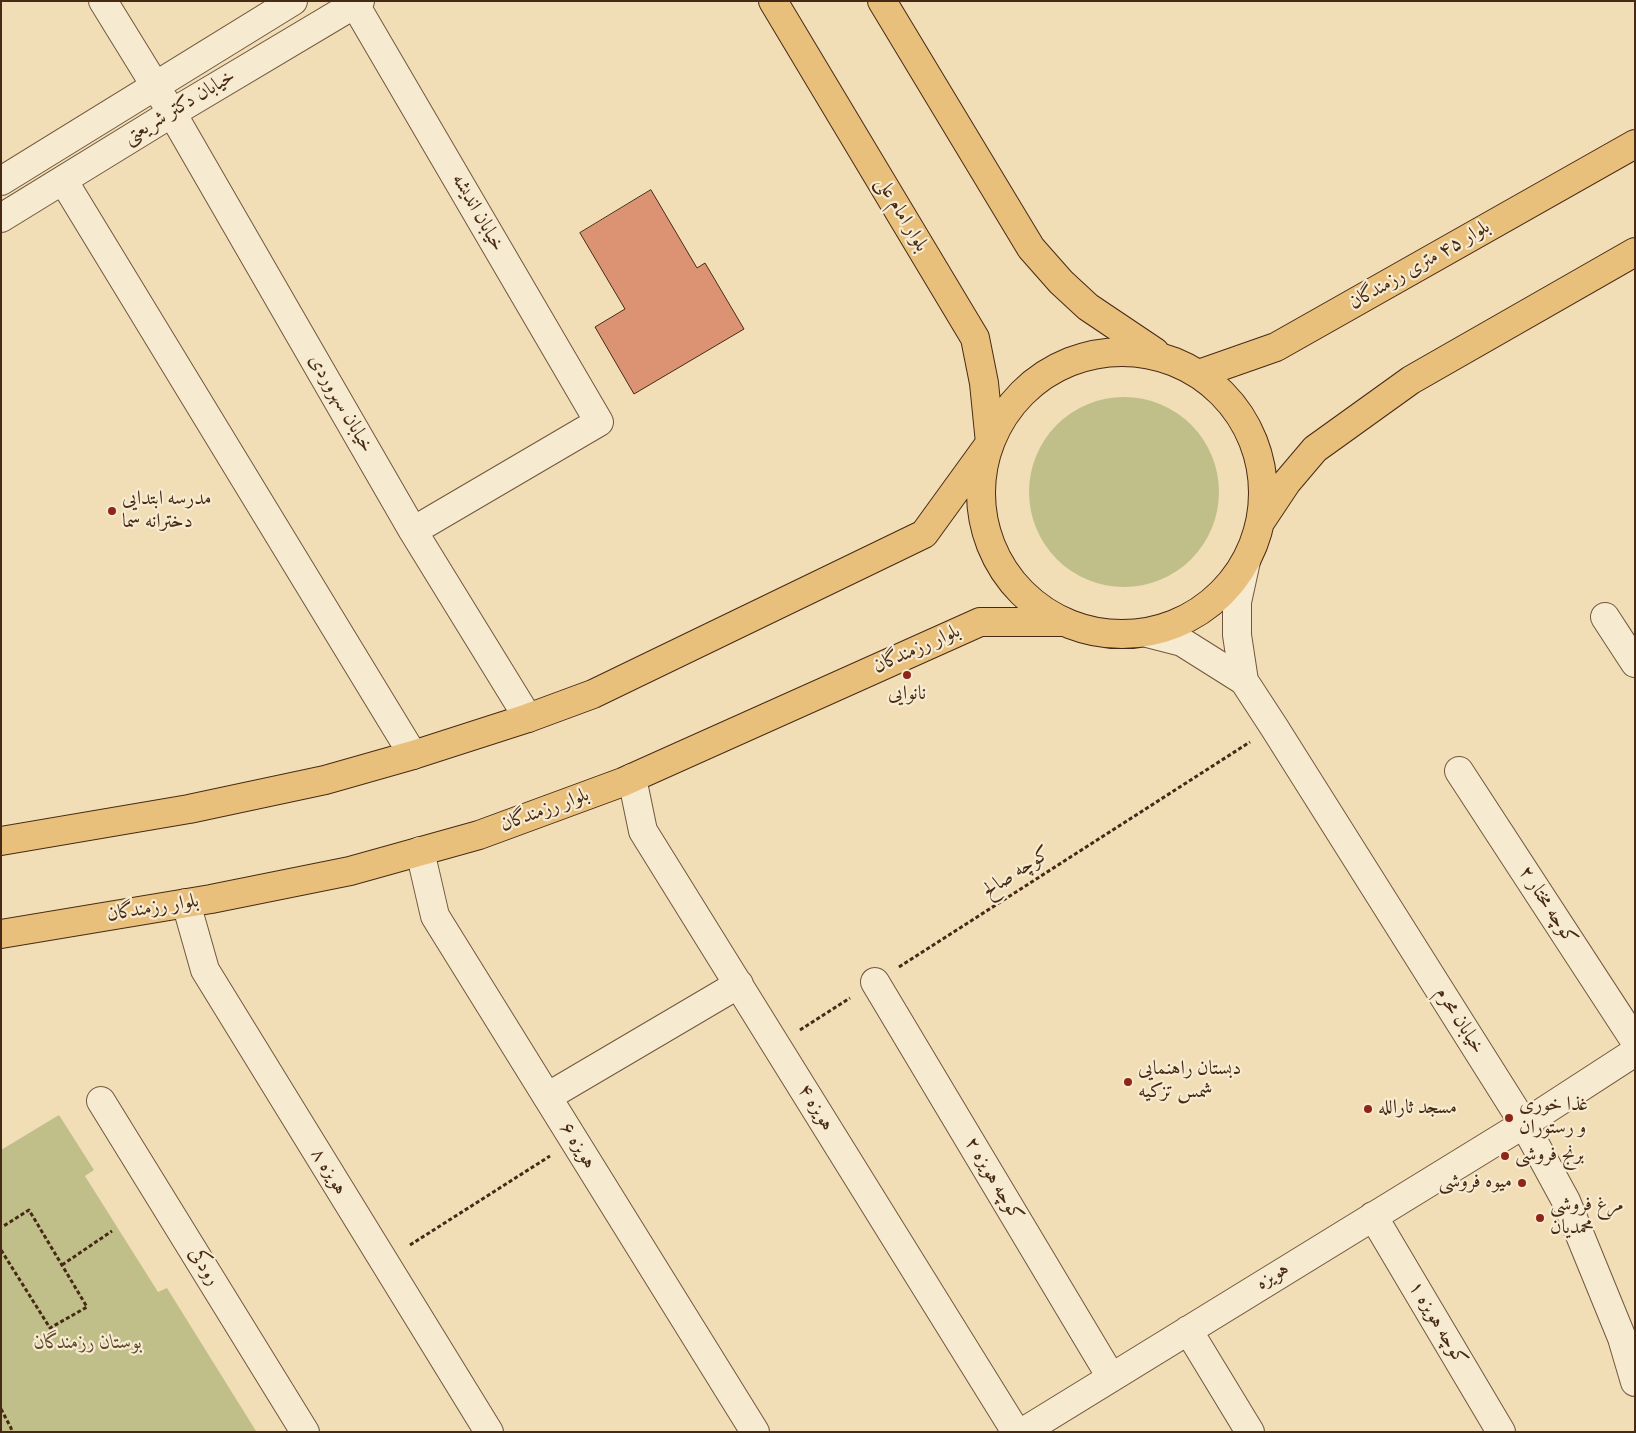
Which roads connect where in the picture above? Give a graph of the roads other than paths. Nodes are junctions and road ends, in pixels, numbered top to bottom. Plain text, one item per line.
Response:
1 (103, 1) edge
2 (293, 1) edge
3 (773, 1) edge
4 (882, 1) edge
5 (356, 2) edge
6 (155, 87) junction
7 (172, 113) junction
8 (1635, 144) edge
9 (63, 180) junction
10 (1, 181) edge
11 (1, 218) edge
12 (1635, 252) edge
13 (1161, 356) junction
14 (1199, 374) junction
15 (990, 443) junction
16 (1261, 522) junction
17 (413, 531) junction
18 (1246, 562) junction
19 (1605, 617) dead end
20 (1065, 622) junction
21 (1147, 633) junction
22 (1635, 663) edge
23 (1244, 681) junction
24 (528, 718) junction
25 (413, 755) junction
26 (1459, 771) dead end
27 (632, 778) junction
28 (1, 841) edge
29 (420, 851) junction
30 (186, 904) junction
31 (1, 934) edge
32 (875, 982) road end
33 (739, 984) junction
34 (1635, 1041) edge
35 (1635, 1052) edge
36 (547, 1097) junction
37 (101, 1101) dead end
38 (1524, 1124) junction
39 (1373, 1216) junction
40 (1188, 1330) junction
41 (1111, 1377) junction
42 (1635, 1382) edge
43 (305, 1432) edge
44 (489, 1432) edge
45 (755, 1432) edge
46 (1016, 1432) edge
47 (1023, 1432) edge
48 (1250, 1432) edge
49 (1501, 1432) edge

1 - 6 street, خیابان سهروردی
2 - 6 street, خیابان دکتر شریعتی
3 - 15 main road, بلوار امام على
4 - 13 main road
5 - 7 street, خیابان دکتر شریعتی
5 - 17 street, خیابان اندیشه
6 - 7 street, خیابان سهروردی
6 - 10 street, خیابان دکتر شریعتی
7 - 9 street, خیابان دکتر شریعتی
7 - 17 street, خیابان سهروردی
8 - 14 main road, بلوار ۴۵ متری رزمندگان
9 - 11 street, خیابان دکتر شریعتی
9 - 25 street
12 - 16 main road
13 - 14 main road
13 - 15 main road
14 - 16 main road
15 - 20 main road
15 - 24 main road
16 - 18 main road
17 - 24 street, خیابان سهروردی
18 - 21 main road
18 - 23 street
19 - 22 street
20 - 21 main road
20 - 27 main road, بلوار رزمندگان
21 - 23 street
23 - 38 street, خیابان محرم
24 - 25 main road
25 - 28 main road
26 - 34 street, کوچه مختار ۲
27 - 29 main road, بلوار رزمندگان
27 - 33 street, هویزه ۴
29 - 30 main road, بلوار رزمندگان
29 - 36 street, هویزه ۶
30 - 31 main road, بلوار رزمندگان
30 - 44 street, هویزه ۸
32 - 41 street, کوچه هویزه ۲
33 - 36 street
33 - 46 street, هویزه ۴
35 - 38 street, هویزه
36 - 45 street, هویزه ۶
37 - 43 street, رودکی
38 - 39 street, هویزه
38 - 42 street, خیابان محرم
39 - 40 street, هویزه
39 - 49 street, کوچه هویزه ۱
40 - 41 street, هویزه
40 - 48 street
41 - 47 street, هویزه

